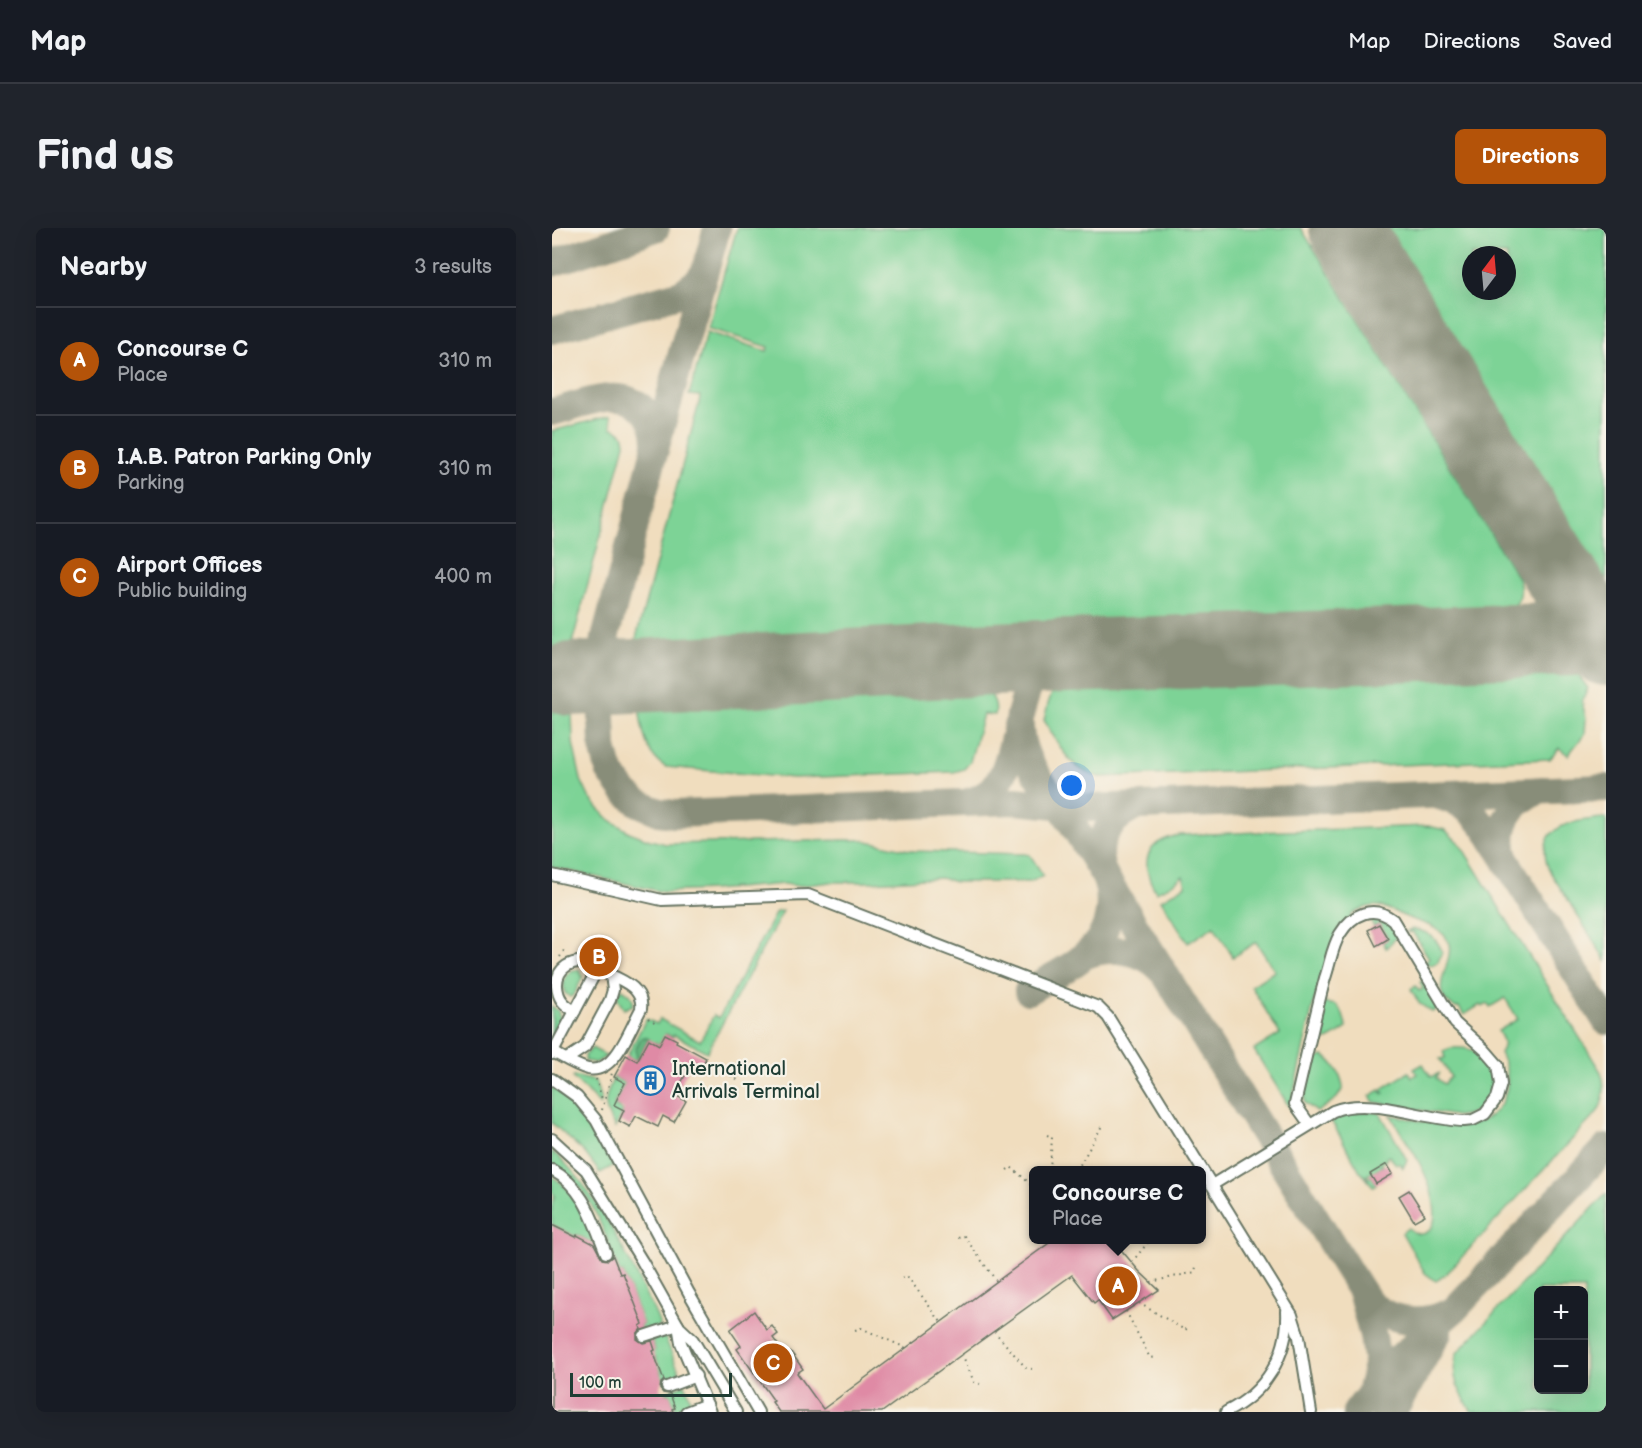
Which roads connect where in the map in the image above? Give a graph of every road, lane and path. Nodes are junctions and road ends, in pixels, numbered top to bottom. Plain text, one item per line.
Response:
1 (552, 875) edge
2 (598, 968) junction
3 (611, 975) junction
4 (552, 1002) edge
5 (570, 1009) junction
6 (553, 1053) edge
7 (567, 1059) junction
8 (705, 1060) dead end
9 (612, 1073) dead end
10 (741, 1076) dead end
11 (552, 1079) edge
12 (596, 1079) dead end
13 (603, 1102) junction
14 (602, 1110) dead end
15 (1097, 1125) dead end
16 (1310, 1125) junction
17 (1047, 1135) dead end
18 (552, 1139) edge
19 (1050, 1166) edge
20 (1079, 1166) edge
21 (1200, 1166) edge
22 (552, 1170) edge
23 (1007, 1170) dead end
24 (1206, 1175) edge
25 (1029, 1183) edge
26 (1212, 1185) junction
27 (958, 1238) dead end
28 (1146, 1244) edge
29 (606, 1253) dead end
30 (1132, 1262) dead end
31 (1196, 1267) dead end
32 (902, 1278) dead end
33 (997, 1281) dead end
34 (1150, 1282) dead end
35 (1139, 1303) dead end
36 (1287, 1307) junction
37 (1126, 1311) dead end
38 (941, 1322) dead end
39 (678, 1325) junction
40 (1190, 1327) dead end
41 (855, 1330) dead end
42 (994, 1331) dead end
43 (644, 1336) dead end
44 (906, 1348) dead end
45 (962, 1354) dead end
46 (1156, 1357) dead end
47 (1032, 1369) dead end
48 (696, 1376) junction
49 (980, 1384) dead end
50 (667, 1387) dead end
51 (709, 1408) edge
52 (687, 1412) edge
53 (736, 1412) edge
54 (758, 1412) edge
55 (1226, 1412) edge
56 (1311, 1412) edge

1 - 21 street
2 - 3 street
2 - 5 street
2 - 5 street
3 - 7 street
3 - 7 street
4 - 5 street
5 - 6 street
6 - 7 street
8 - 10 path
9 - 13 path
11 - 54 street
12 - 13 path
13 - 14 path
15 - 20 path
16 - 16 street
16 - 26 street
17 - 19 path
18 - 39 street
22 - 29 street
23 - 25 path
24 - 26 street
26 - 36 street
27 - 33 path
28 - 30 path
31 - 34 path
32 - 38 path
35 - 40 path
36 - 55 street
36 - 56 street
37 - 46 path
39 - 43 street
39 - 48 street
39 - 53 street
41 - 44 path
42 - 47 path
45 - 49 path
48 - 50 street
48 - 51 street
51 - 52 street

